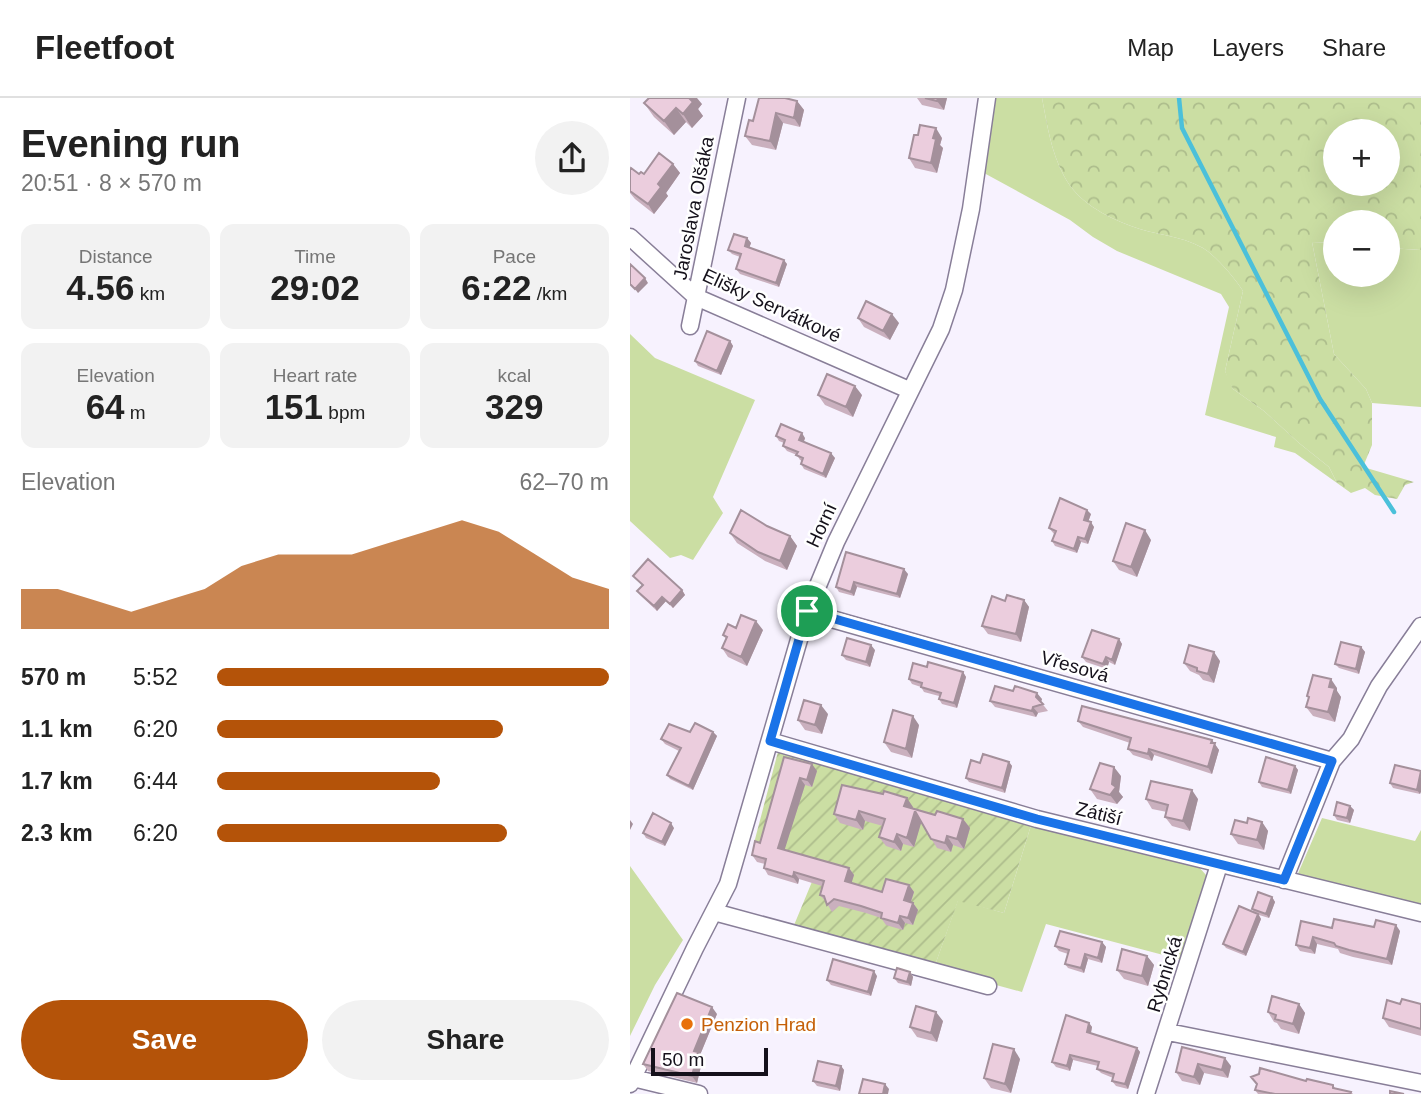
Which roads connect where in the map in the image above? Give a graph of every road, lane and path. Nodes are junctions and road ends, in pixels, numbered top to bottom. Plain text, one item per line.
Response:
1 (987, 98) edge
2 (735, 99) edge
3 (630, 237) edge
4 (696, 297) junction
5 (690, 326) dead end
6 (909, 390) junction
7 (807, 611) junction
8 (1421, 626) edge
9 (770, 741) junction
10 (1332, 761) junction
11 (1219, 865) junction
12 (1284, 880) junction
13 (714, 912) junction
14 (1421, 913) edge
15 (988, 986) dead end
16 (1168, 1032) junction
17 (631, 1081) edge
18 (1421, 1083) edge
19 (699, 1094) edge
20 (1146, 1094) edge

1 - 6 street, Horní
2 - 4 street, Jaroslava Olšáka
3 - 4 street, Elišky Servátkové
4 - 5 street, Jaroslava Olšáka
4 - 6 street, Elišky Servátkové
6 - 7 street, Horní
7 - 9 street, Horní
7 - 10 street, Vřesová
8 - 10 street
9 - 11 street, Zátiší
9 - 13 street, Horní
10 - 12 street
11 - 12 street, Zátiší
11 - 16 street, Rybnická
12 - 14 street, Zátiší
13 - 15 street
13 - 17 street, Horní
16 - 18 street
16 - 20 street, Rybnická
17 - 19 street

